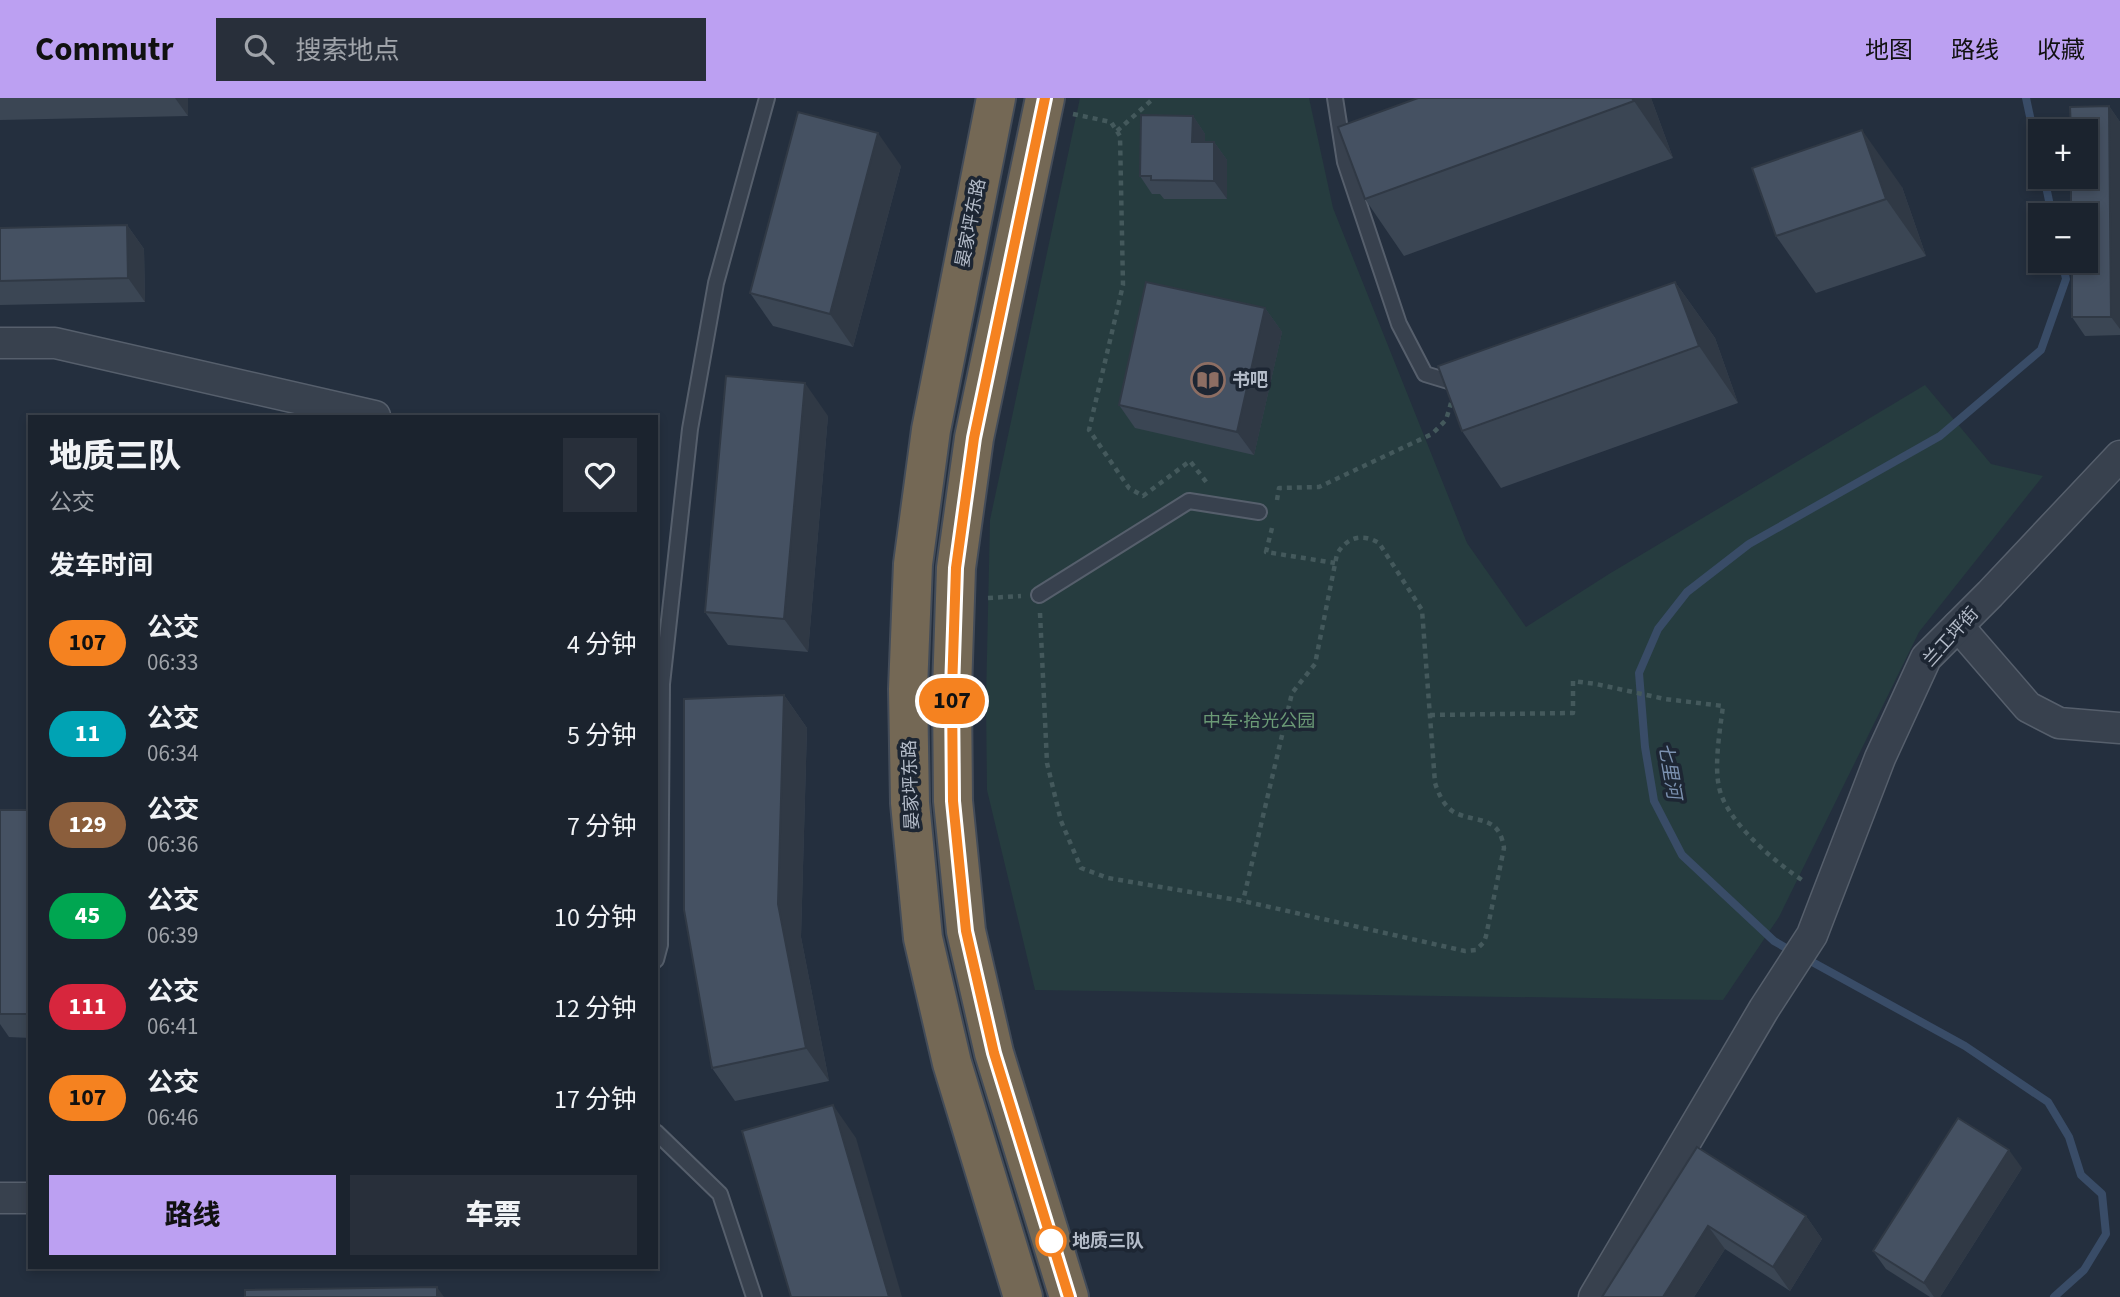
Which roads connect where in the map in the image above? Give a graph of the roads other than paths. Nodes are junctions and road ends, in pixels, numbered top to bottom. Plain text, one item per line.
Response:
1 (767, 98) edge
2 (996, 98) edge
3 (1335, 98) edge
4 (1044, 103) edge
5 (0, 343) edge
6 (1458, 384) edge
7 (370, 415) edge
8 (2120, 456) edge
9 (1259, 512) road end
10 (1039, 595) road end
11 (1958, 626) junction
12 (2120, 728) edge
13 (966, 931) junction
14 (923, 938) junction
15 (658, 952) edge
16 (658, 1134) edge
17 (0, 1198) edge
18 (28, 1198) edge
19 (754, 1297) edge
20 (1023, 1297) edge
21 (1069, 1297) edge
22 (1594, 1297) edge

1 - 15 lane
2 - 14 highway, 晏家坪东路
3 - 6 lane
4 - 13 highway
5 - 7 street
8 - 11 street, 兰工坪街
9 - 10 lane
11 - 12 street
11 - 22 street, 兰工坪街
13 - 14 highway
13 - 21 highway
14 - 20 highway, 晏家坪东路
16 - 19 lane
17 - 18 street

